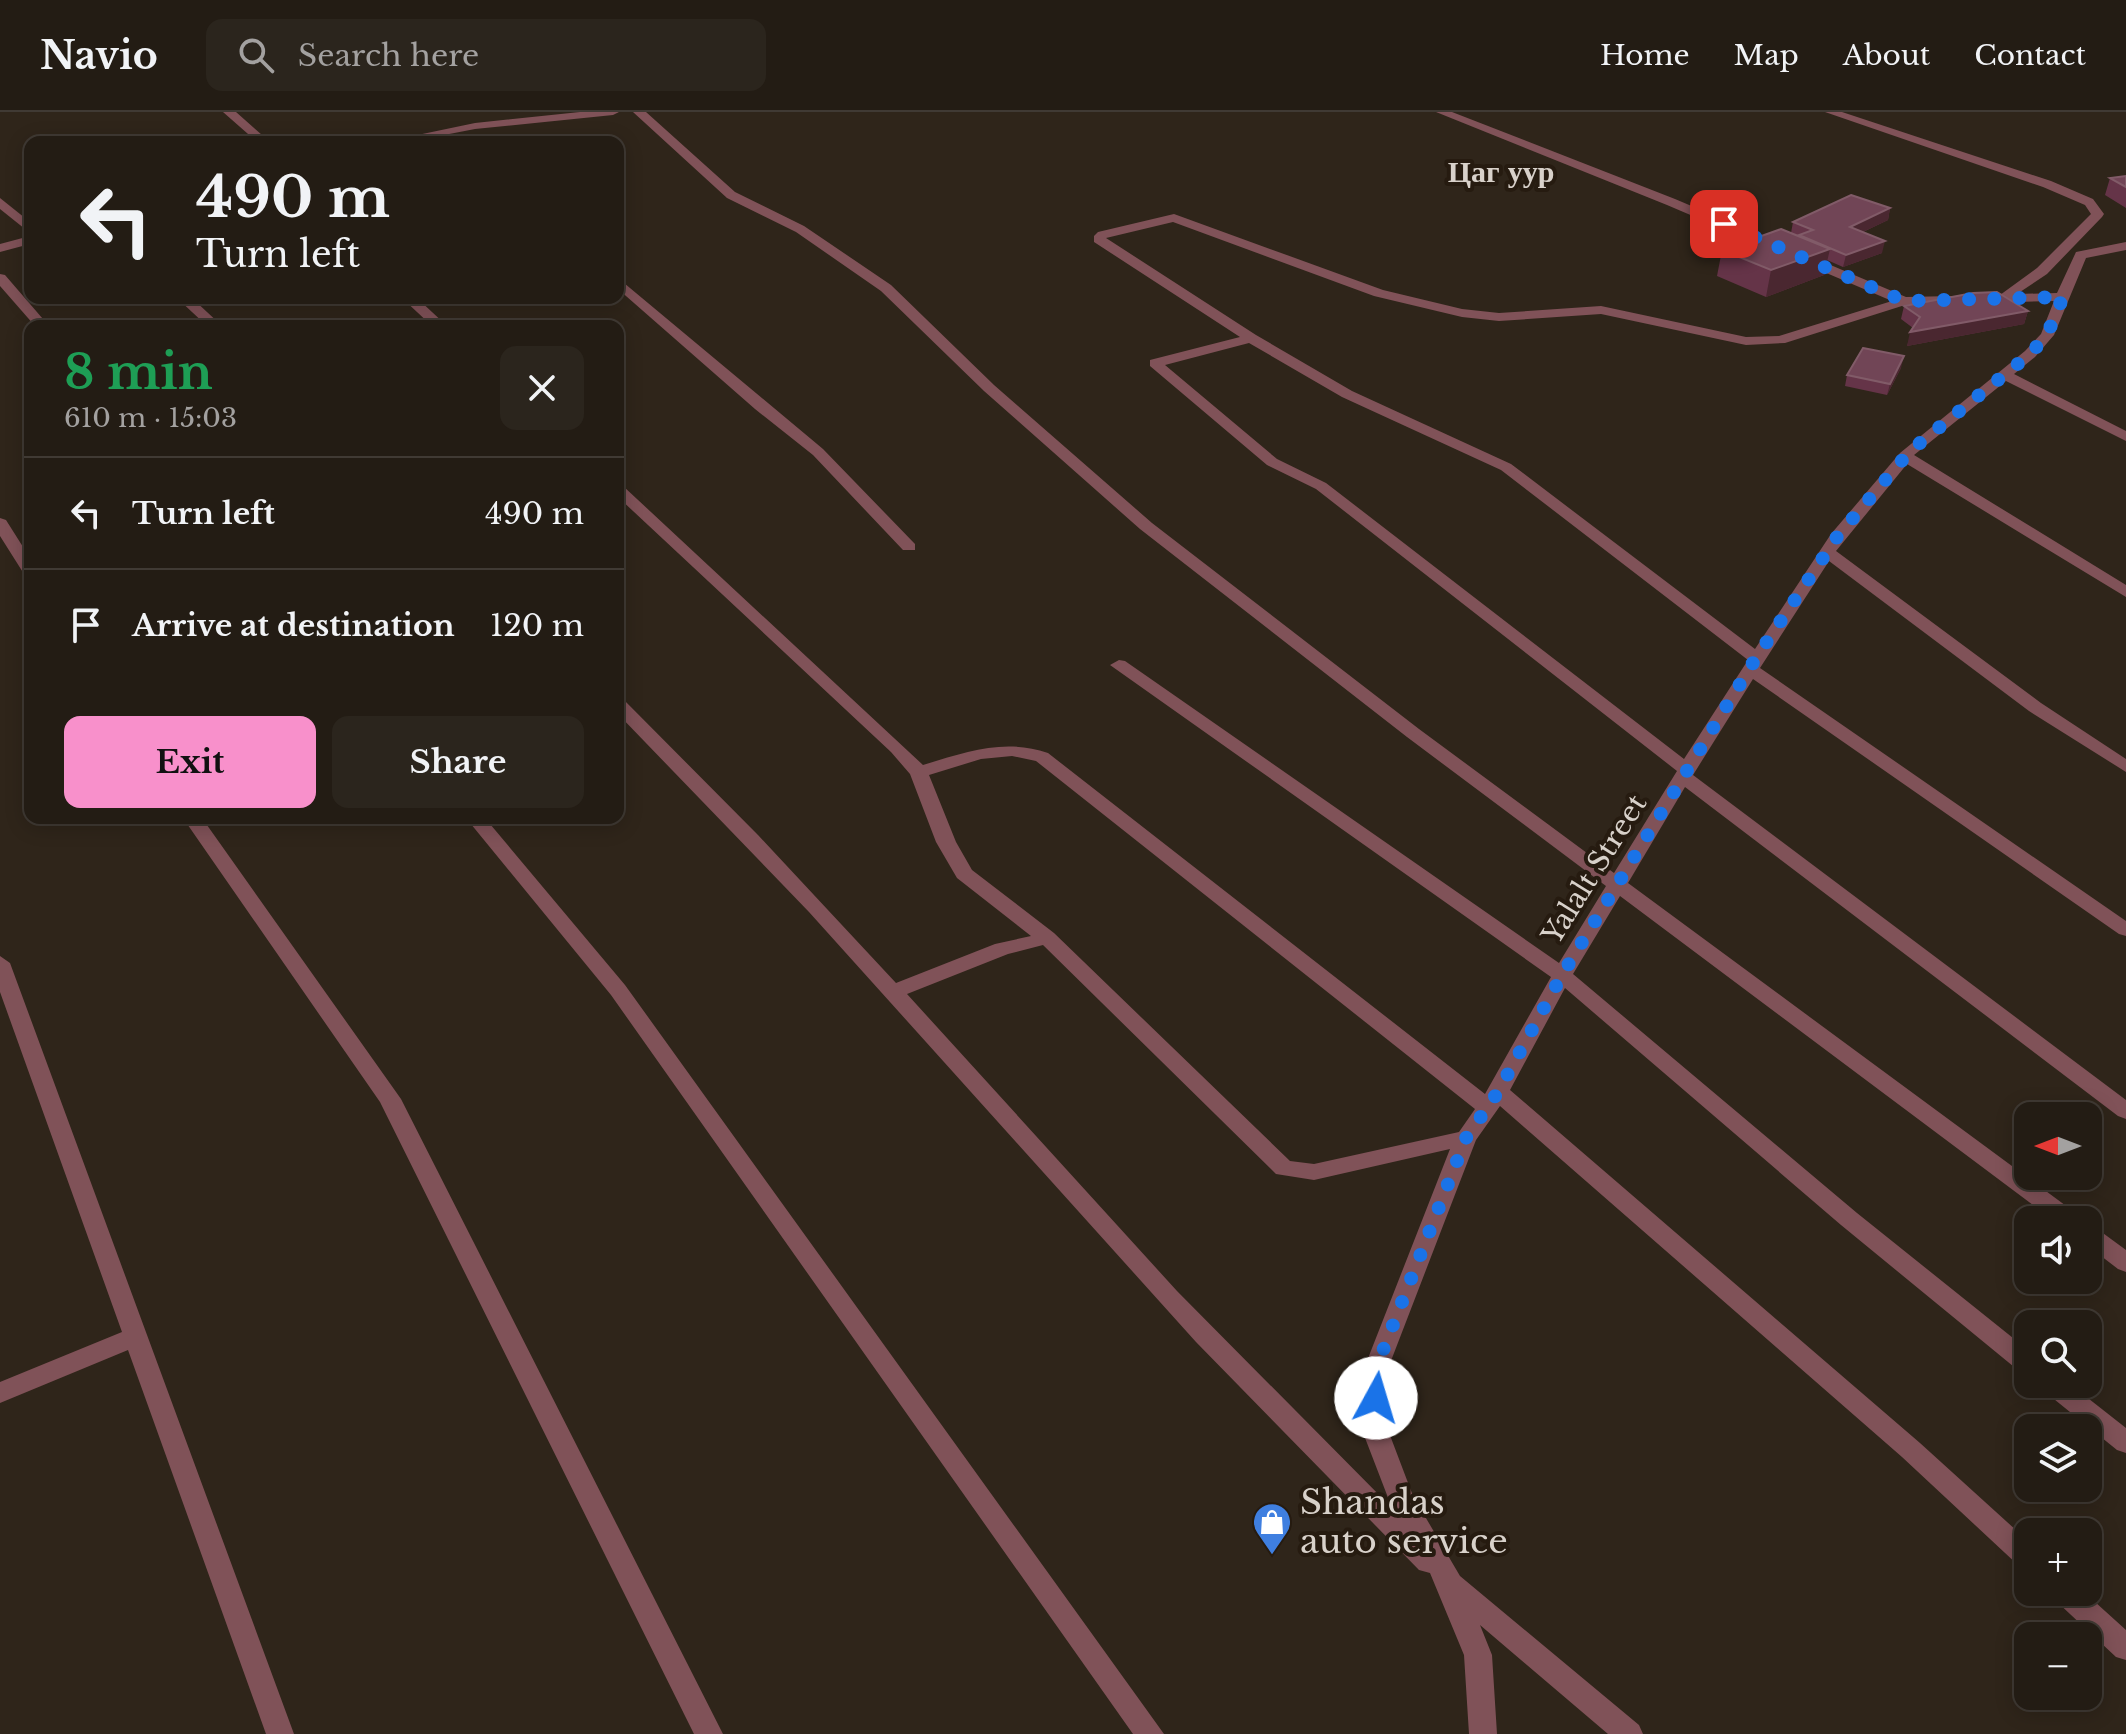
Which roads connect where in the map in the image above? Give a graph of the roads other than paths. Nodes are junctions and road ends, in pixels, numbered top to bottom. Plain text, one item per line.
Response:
1 (229, 112) edge
2 (613, 112) edge
3 (639, 112) edge
4 (1442, 112) edge
5 (1831, 112) edge
6 (475, 126) junction
7 (257, 136) edge
8 (409, 136) edge
9 (484, 136) edge
10 (0, 202) edge
11 (24, 224) edge
12 (24, 242) edge
13 (2126, 246) edge
14 (0, 248) edge
15 (0, 278) edge
16 (624, 287) edge
17 (2006, 296) junction
18 (2063, 297) junction
19 (1904, 301) junction
20 (191, 304) edge
21 (416, 304) edge
22 (37, 320) edge
23 (208, 320) edge
24 (433, 320) edge
25 (1251, 338) junction
26 (2005, 375) junction
27 (2126, 437) edge
28 (1905, 456) junction
29 (624, 495) edge
30 (0, 523) edge
31 (909, 547) dead end
32 (1827, 552) junction
33 (24, 561) edge
34 (2126, 592) edge
35 (1753, 663) junction
36 (1119, 665) dead end
37 (624, 710) edge
38 (2126, 767) edge
39 (919, 772) junction
40 (1686, 774) junction
41 (196, 824) edge
42 (480, 824) edge
43 (1618, 884) junction
44 (2126, 930) edge
45 (1047, 938) junction
46 (0, 963) edge
47 (1562, 975) junction
48 (895, 991) junction
49 (1492, 1100) junction
50 (2126, 1111) edge
51 (1466, 1138) junction
52 (2050, 1206) edge
53 (2102, 1245) edge
54 (2126, 1263) edge
55 (134, 1337) junction
56 (2014, 1353) edge
57 (0, 1393) edge
58 (2070, 1398) edge
59 (2126, 1443) edge
60 (2014, 1545) edge
61 (1450, 1583) junction
62 (2080, 1606) edge
63 (2126, 1648) edge
64 (280, 1734) edge
65 (709, 1734) edge
66 (1150, 1734) edge
67 (1483, 1734) edge
68 (1629, 1734) edge

1 - 7 street
2 - 6 street
3 - 43 street
4 - 19 street
5 - 17 street
6 - 8 street
6 - 9 street
10 - 11 street
12 - 14 street
13 - 18 street, Yalalt Street
15 - 22 street
16 - 31 street
17 - 18 street
17 - 19 street
18 - 26 street, Yalalt Street
19 - 25 street
20 - 23 street
21 - 24 street
25 - 35 street
25 - 40 street
26 - 27 street
26 - 28 street, Yalalt Street
28 - 32 street, Yalalt Street
28 - 34 street
29 - 39 street
30 - 33 street
32 - 35 street, Yalalt Street
32 - 38 street
35 - 40 street, Yalalt Street
35 - 44 street
36 - 47 street
37 - 48 street
39 - 45 street
39 - 49 street
40 - 43 street, Yalalt Street
40 - 50 street
41 - 65 street
42 - 66 street
43 - 47 street, Yalalt Street
43 - 52 street
45 - 48 street
45 - 51 street
46 - 55 street
47 - 49 street, Yalalt Street
47 - 56 street
48 - 61 street
49 - 51 street, Yalalt Street
49 - 60 street
51 - 61 street, Yalalt Street
53 - 54 street
55 - 57 street
55 - 64 street
58 - 59 street
61 - 67 street, Yalalt Street
61 - 68 street
62 - 63 street

